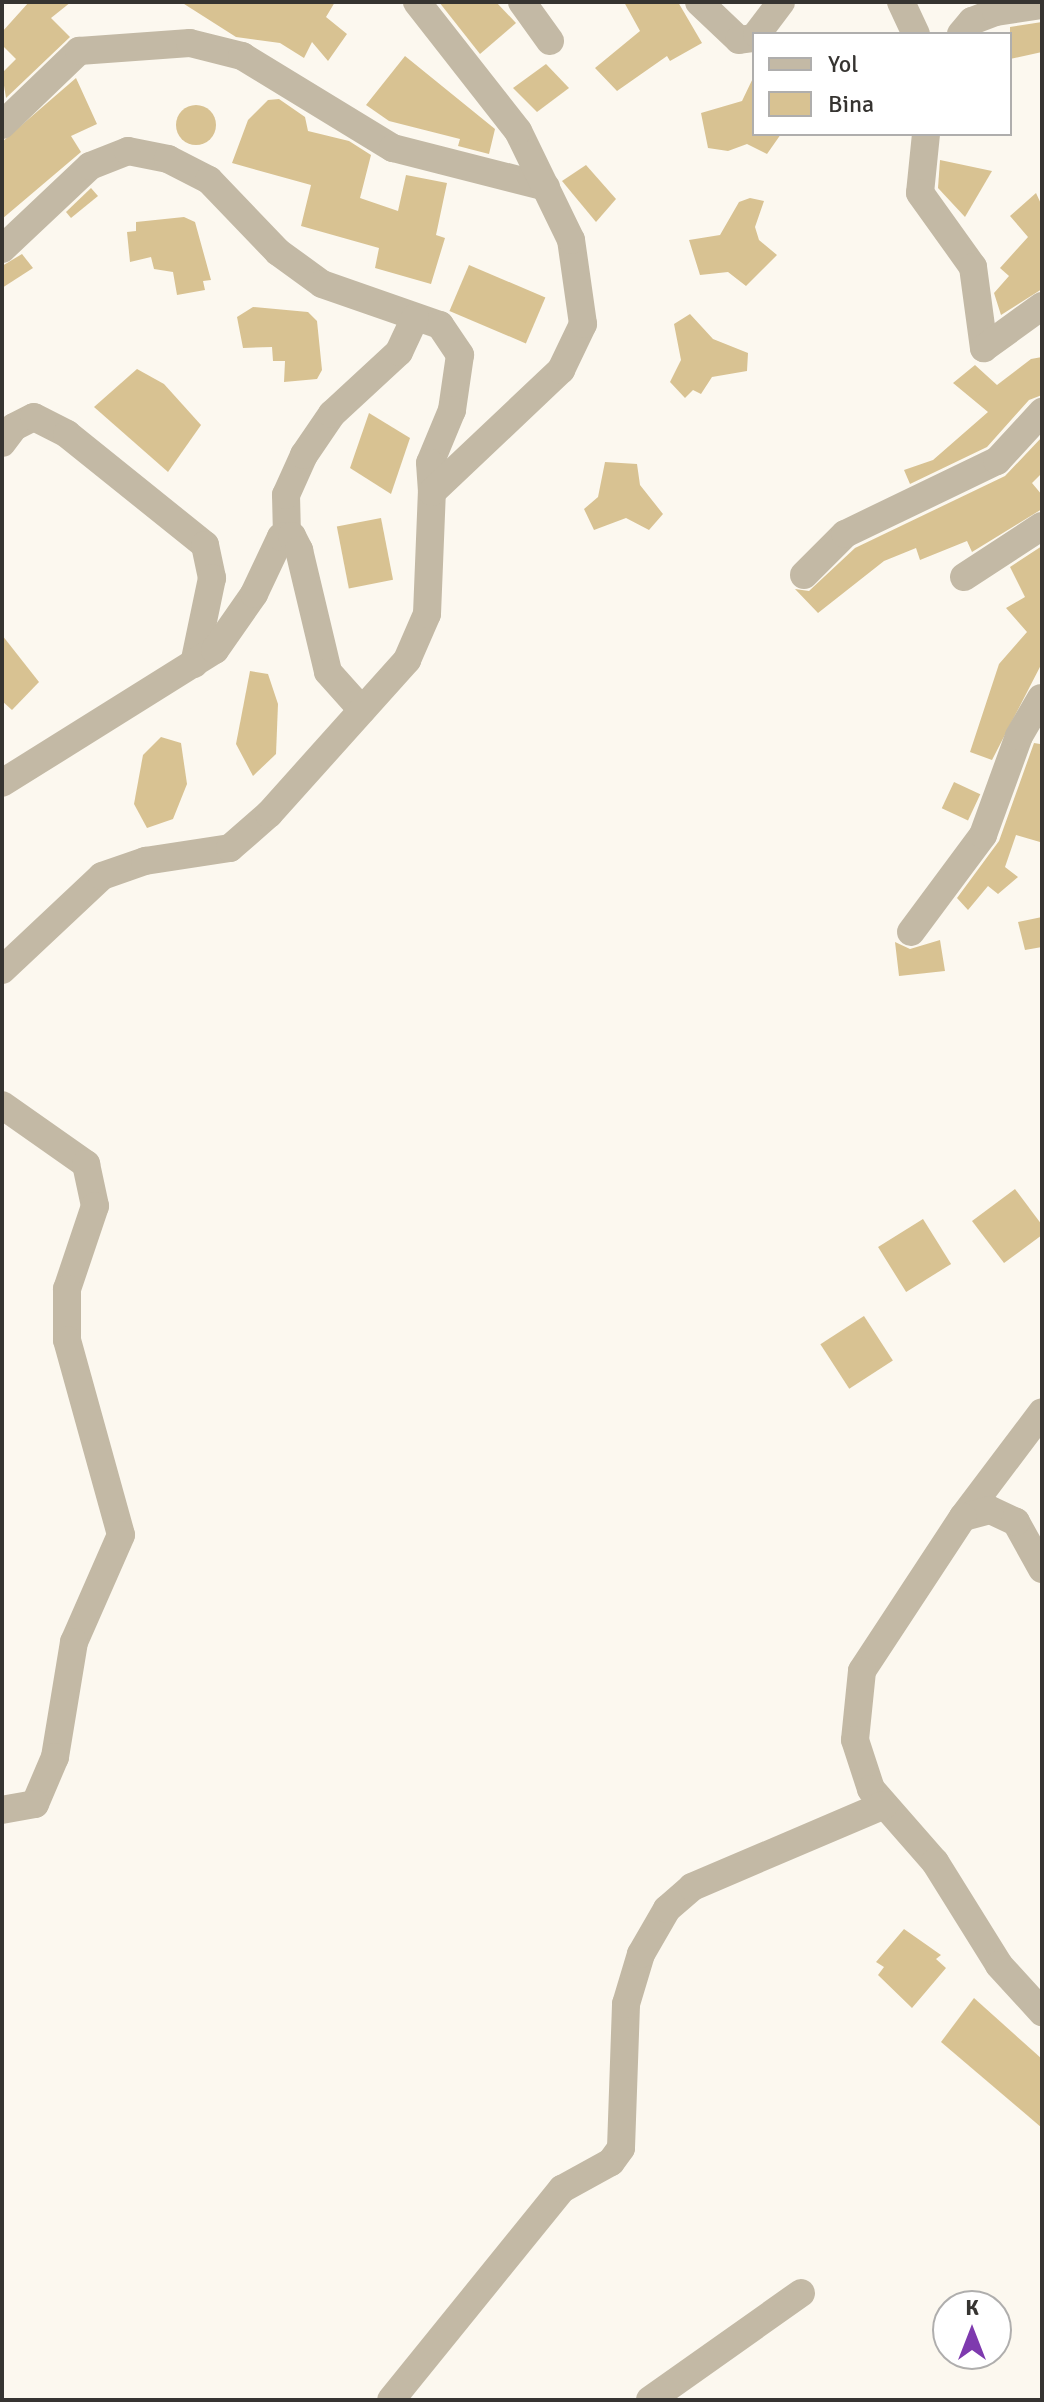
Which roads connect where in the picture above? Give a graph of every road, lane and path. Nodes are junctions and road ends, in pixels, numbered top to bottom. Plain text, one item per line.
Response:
1 (417, 2) edge
2 (522, 2) edge
3 (699, 2) edge
4 (781, 2) edge
5 (901, 2) edge
6 (1042, 5) edge
7 (758, 32) edge
8 (915, 32) edge
9 (963, 32) edge
10 (752, 37) edge
11 (550, 41) dead end
12 (2, 125) edge
13 (926, 136) edge
14 (546, 187) junction
15 (2, 249) edge
16 (1042, 306) edge
17 (415, 317) junction
18 (1042, 412) edge
19 (2, 443) edge
20 (432, 492) junction
21 (1042, 526) edge
22 (287, 536) junction
23 (804, 575) dead end
24 (964, 577) dead end
25 (194, 664) junction
26 (1042, 704) edge
27 (362, 710) junction
28 (2, 783) edge
29 (911, 932) dead end
30 (2, 970) edge
31 (2, 1105) edge
32 (1042, 1412) edge
33 (963, 1517) junction
34 (1042, 1569) edge
35 (884, 1805) junction
36 (2, 1810) edge
37 (1042, 2012) edge
38 (801, 2293) dead end
39 (391, 2400) edge
40 (650, 2400) edge

1 - 14 street
2 - 11 street
3 - 10 street
4 - 7 street
5 - 8 street
6 - 9 street
12 - 14 street
13 - 16 street
14 - 20 street
15 - 17 street
17 - 20 street
17 - 22 street
18 - 23 street
19 - 25 street
20 - 27 street
21 - 24 street
22 - 25 street
22 - 27 street
25 - 28 street
26 - 29 street
27 - 30 street
31 - 36 street
32 - 33 street
33 - 34 street
33 - 35 street
35 - 37 street
35 - 39 street
38 - 40 street

